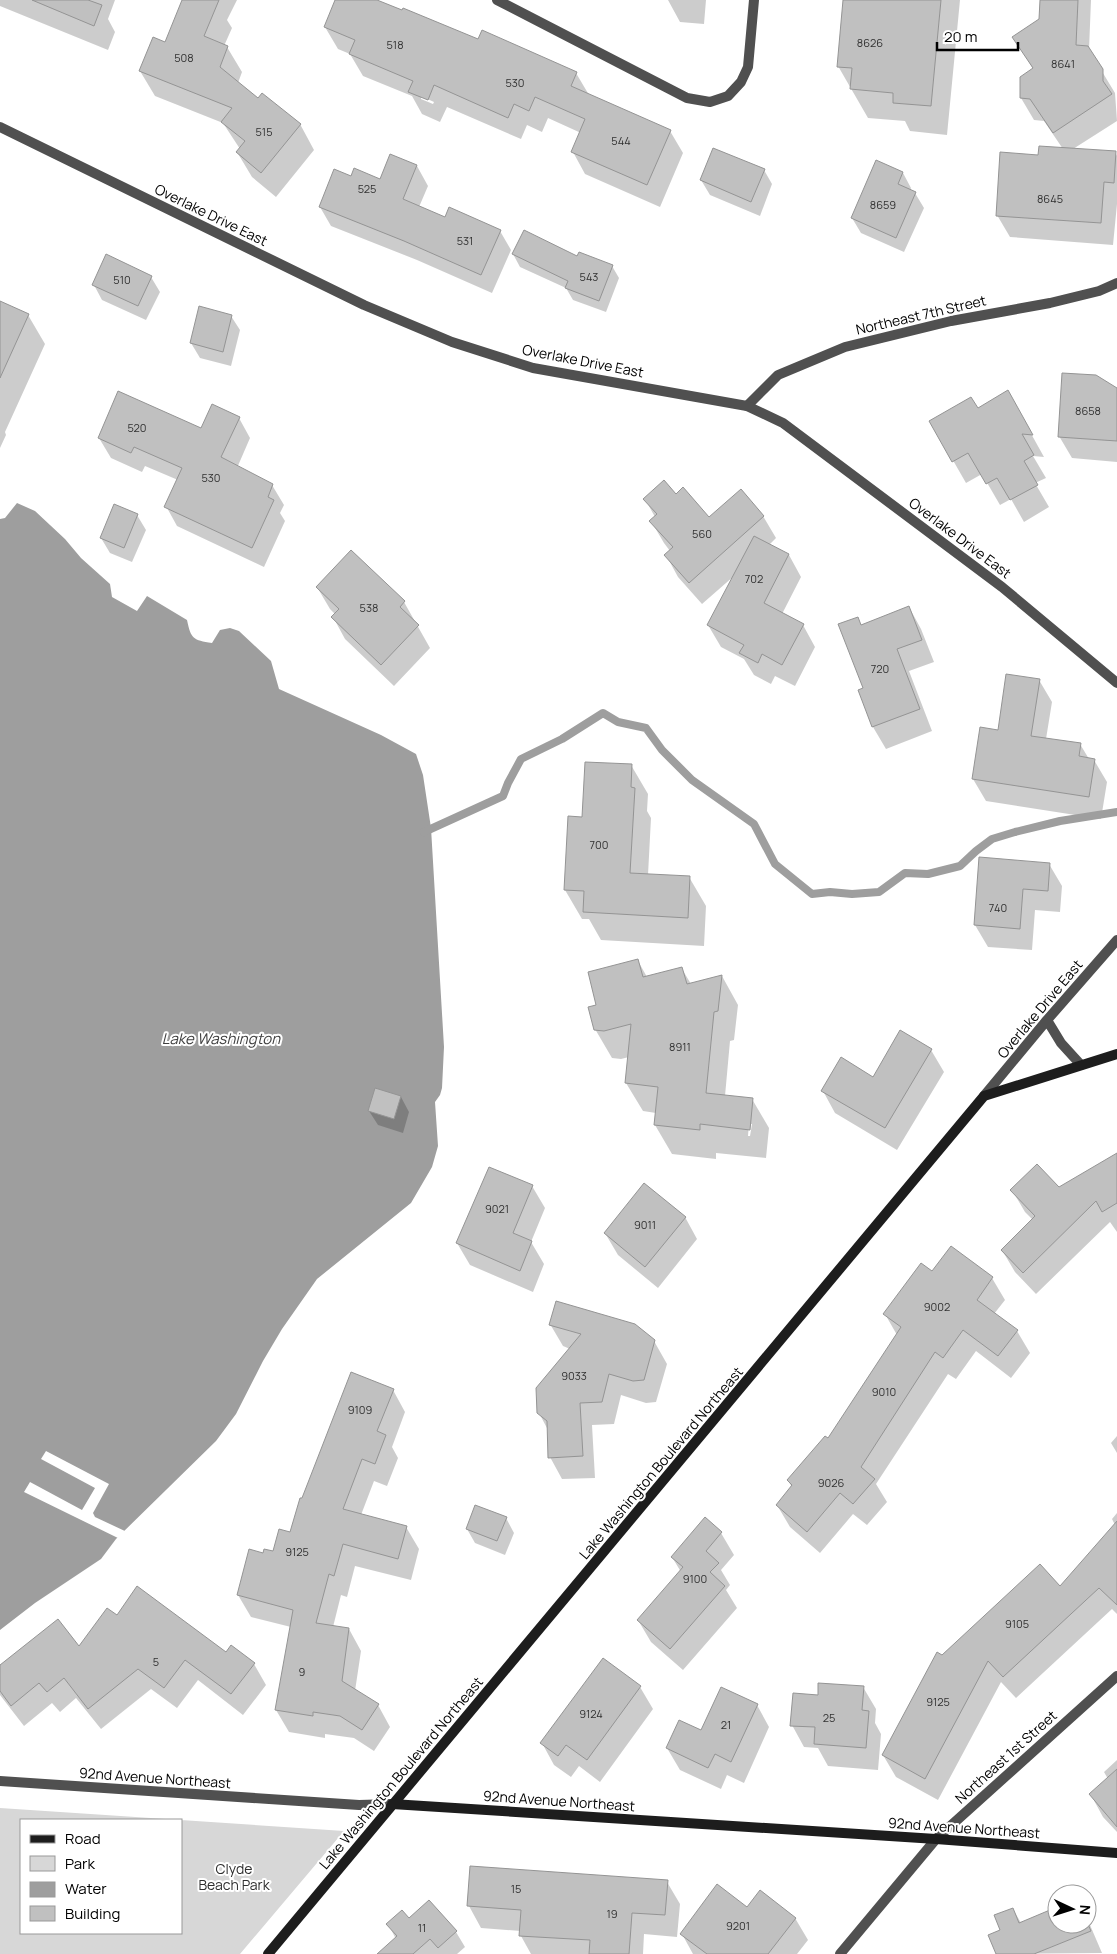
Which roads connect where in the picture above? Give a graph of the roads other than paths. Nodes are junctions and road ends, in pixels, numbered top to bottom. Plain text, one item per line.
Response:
1 (497, 0) edge
2 (754, 0) edge
3 (0, 127) edge
4 (1117, 283) edge
5 (747, 406) junction
6 (1117, 683) edge
7 (1117, 940) edge
8 (1047, 1020) junction
9 (1117, 1054) edge
10 (1082, 1066) junction
11 (984, 1096) junction
12 (1117, 1676) edge
13 (0, 1781) edge
14 (392, 1804) junction
15 (936, 1839) junction
16 (1117, 1853) edge
17 (268, 1954) edge
18 (840, 1954) edge

1 - 2 street
3 - 5 street, Overlake Drive East
4 - 5 street, Northeast 7th Street
5 - 6 street, Overlake Drive East
7 - 8 street, Overlake Drive East
8 - 10 street
8 - 11 street, Overlake Drive East
9 - 10 main road
10 - 11 main road
11 - 14 main road, Lake Washington Boulevard Northeast
12 - 15 street, Northeast 1st Street
13 - 14 street, 92nd Avenue Northeast
14 - 15 main road, 92nd Avenue Northeast
14 - 17 main road, Lake Washington Boulevard Northeast
15 - 16 main road, 92nd Avenue Northeast
15 - 18 street, Northeast 1st Street

